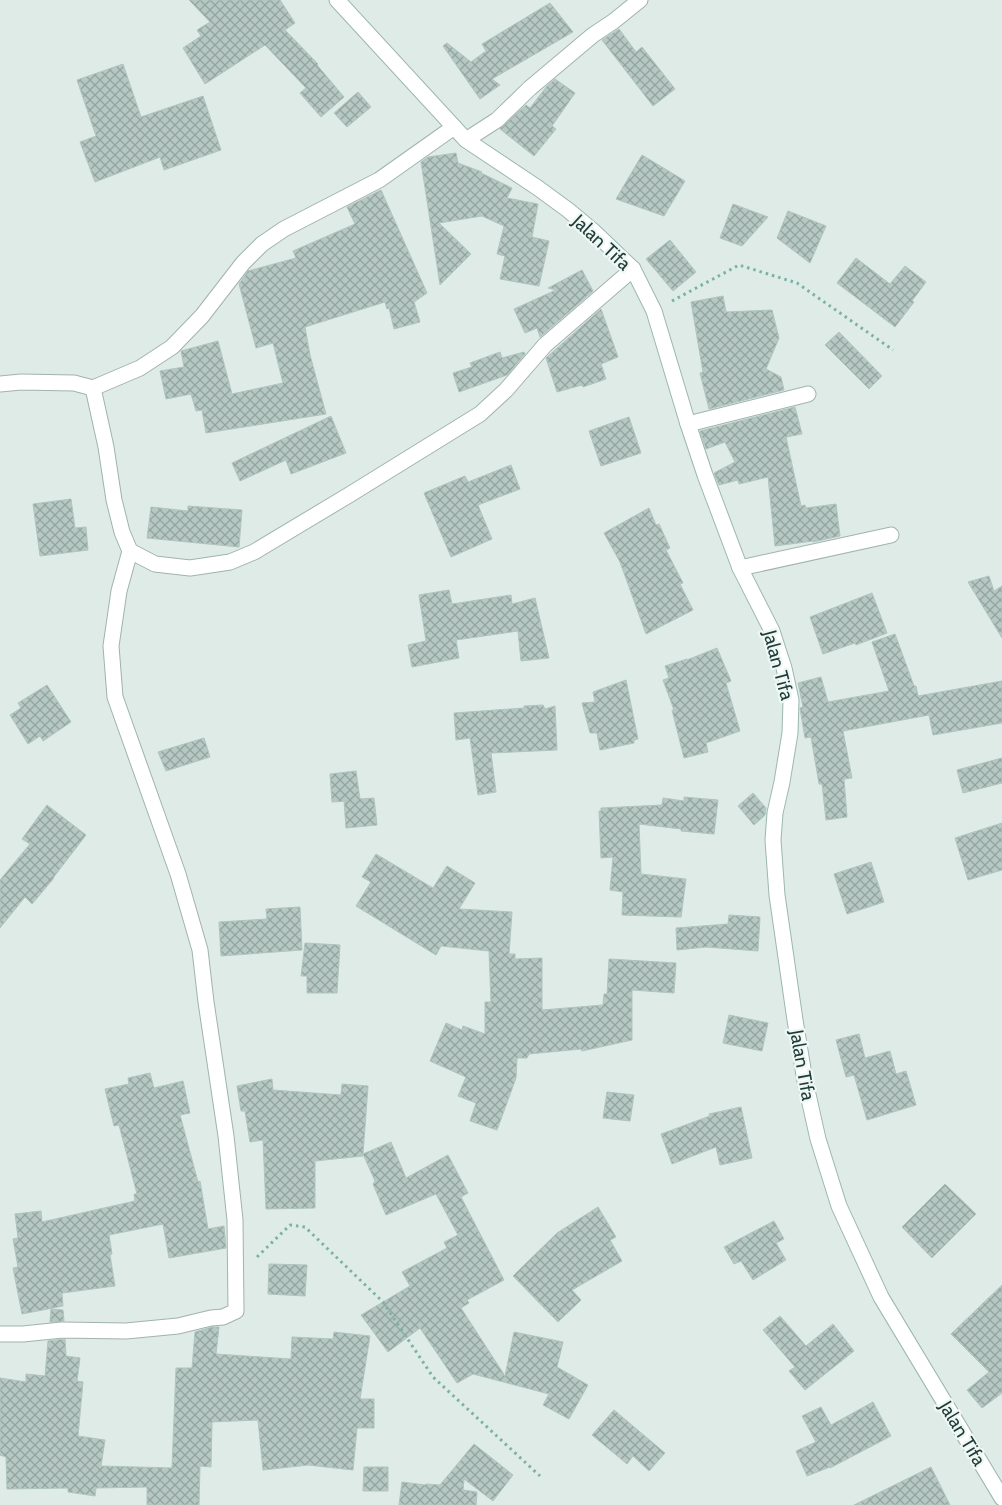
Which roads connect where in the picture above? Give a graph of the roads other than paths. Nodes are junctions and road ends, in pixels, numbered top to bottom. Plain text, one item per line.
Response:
1 (337, 0) edge
2 (640, 0) edge
3 (454, 127) junction
4 (466, 140) junction
5 (633, 269) junction
6 (0, 384) edge
7 (93, 388) junction
8 (808, 394) dead end
9 (688, 424) junction
10 (891, 535) dead end
11 (130, 551) junction
12 (740, 568) junction
13 (0, 1334) edge
14 (1002, 1498) edge

1 - 3 street, Jalan Tifa
2 - 4 street
3 - 4 street, Jalan Tifa
3 - 7 street
4 - 5 street, Jalan Tifa
5 - 9 street, Jalan Tifa
5 - 11 street
6 - 7 street
7 - 11 street
8 - 9 street
9 - 12 street, Jalan Tifa
10 - 12 street
11 - 13 street
12 - 14 street, Jalan Tifa

